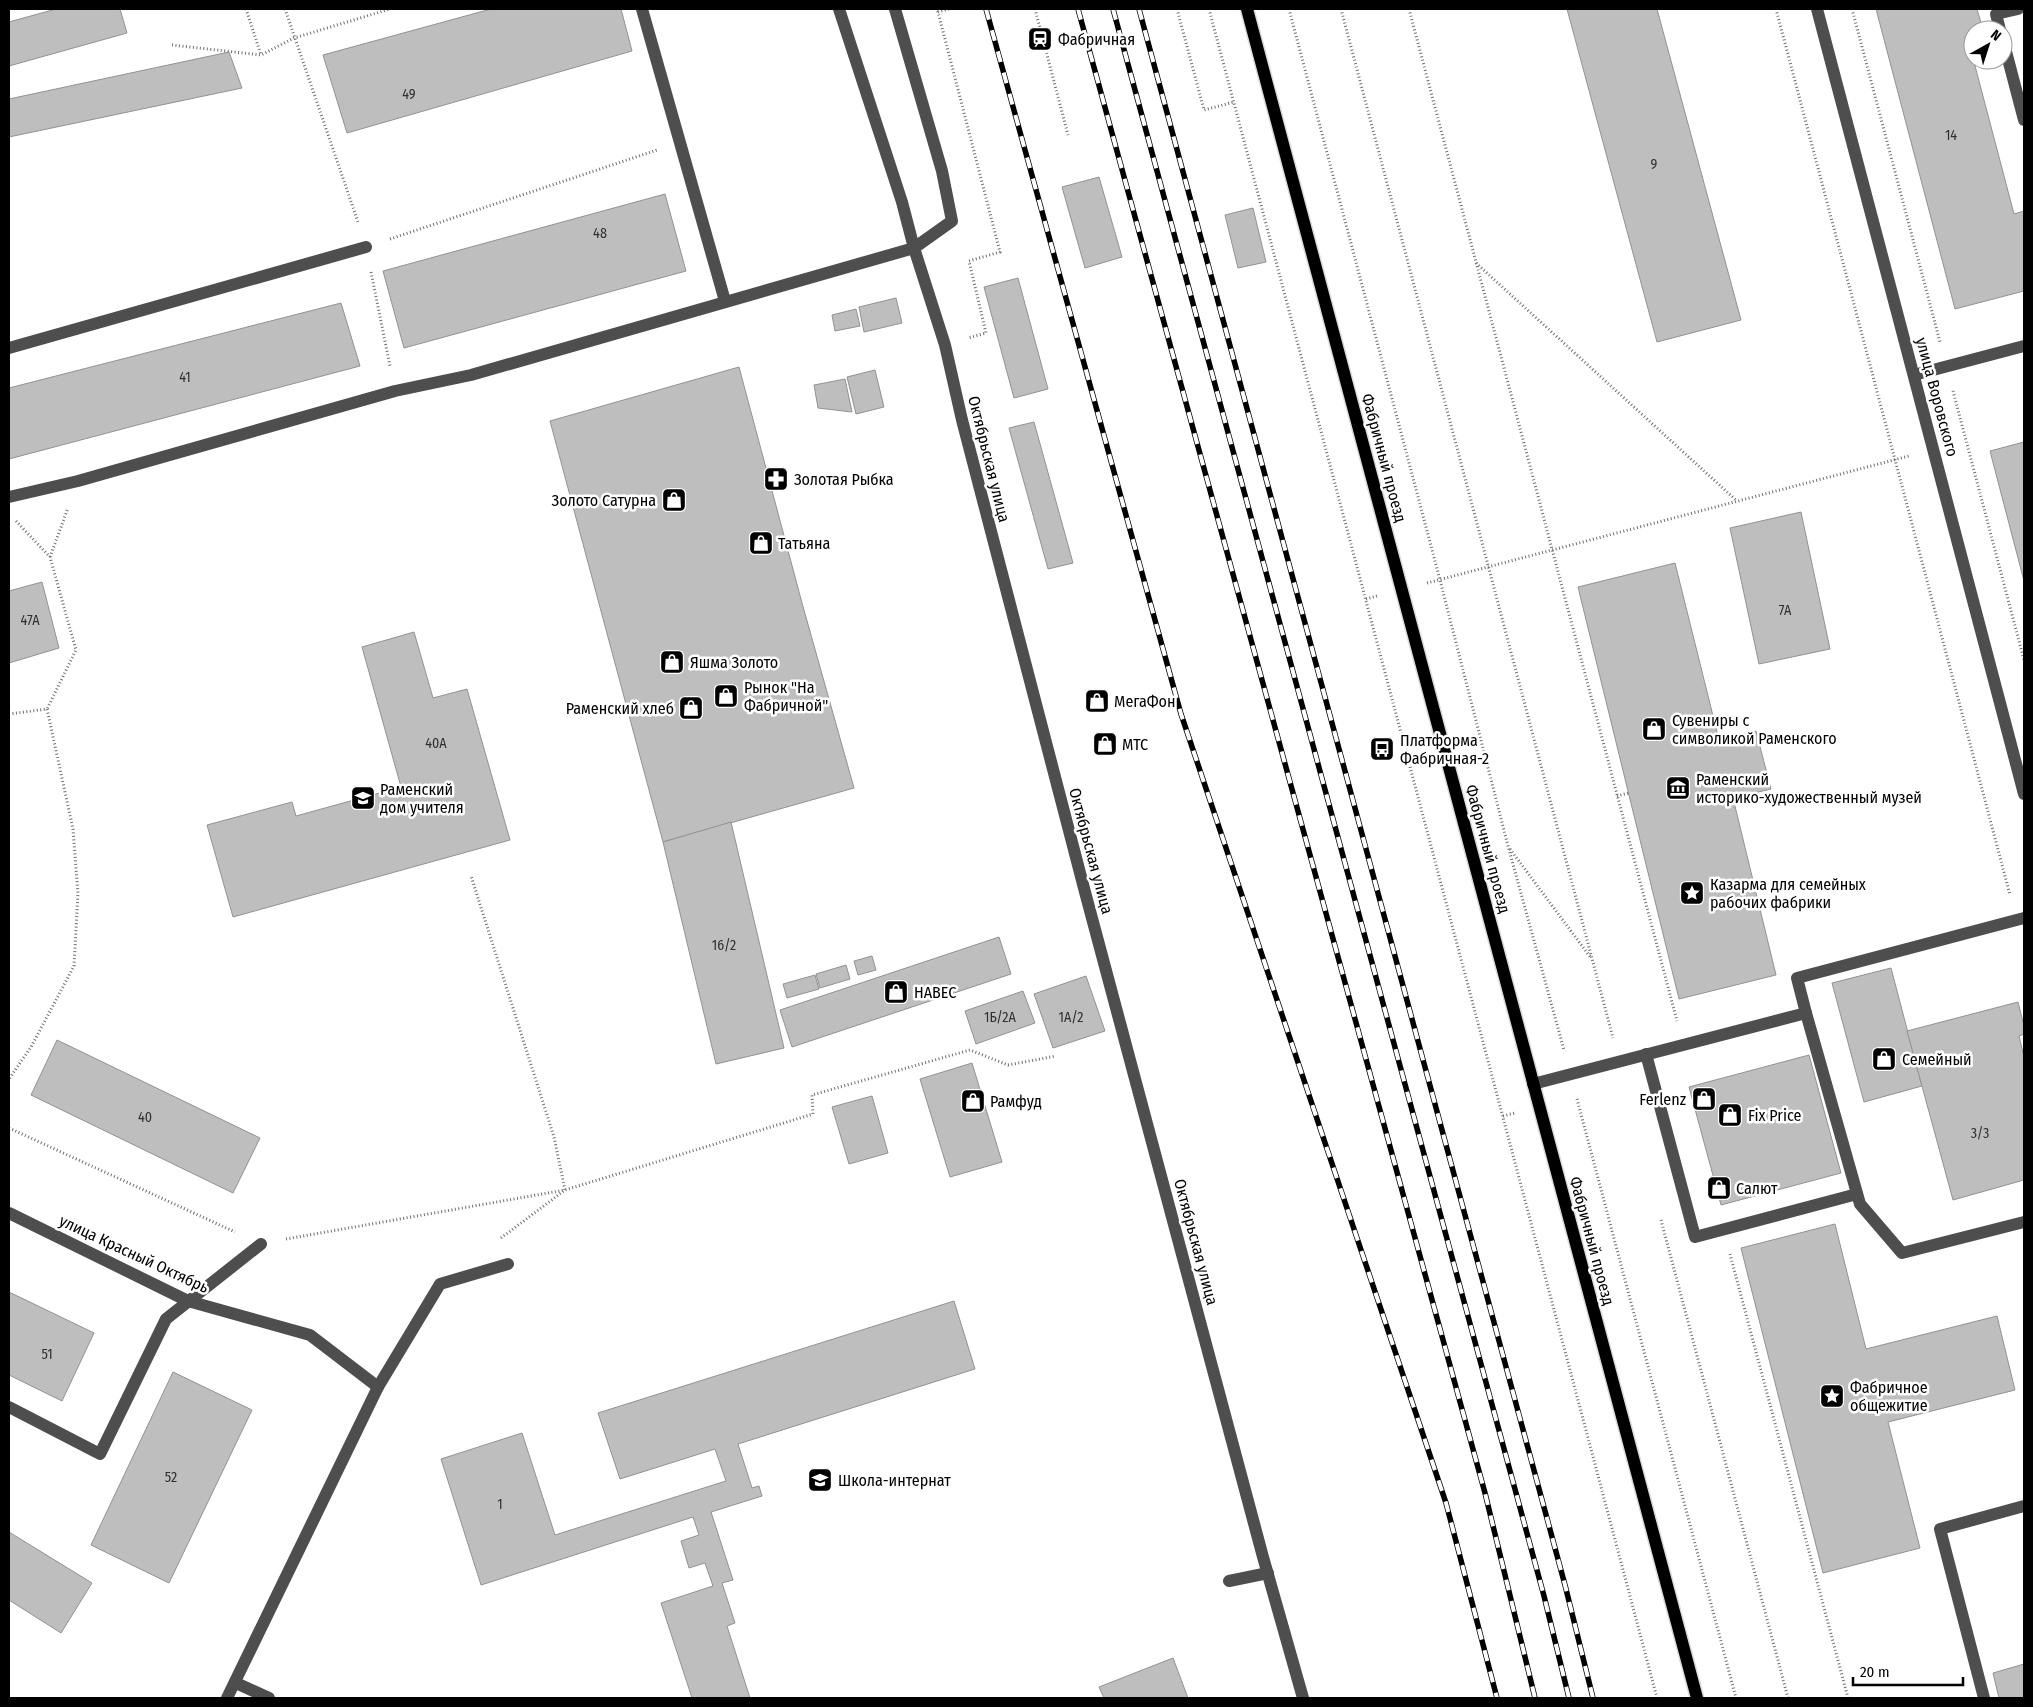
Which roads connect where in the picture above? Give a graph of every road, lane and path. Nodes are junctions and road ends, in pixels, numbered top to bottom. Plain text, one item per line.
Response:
1 (246, 9) edge
2 (285, 9) edge
3 (390, 9) edge
4 (642, 9) edge
5 (895, 9) edge
6 (949, 9) edge
7 (1035, 9) edge
8 (1177, 9) edge
9 (1209, 9) edge
10 (1247, 9) edge
11 (1289, 9) edge
12 (1341, 9) edge
13 (1408, 9) edge
14 (1776, 9) edge
15 (1817, 9) edge
16 (1852, 9) edge
17 (2018, 9) edge
18 (840, 12) edge
19 (1998, 20) edge
20 (294, 38) junction
21 (172, 45) dead end
22 (261, 55) junction
23 (2011, 70) edge
24 (1234, 102) junction
25 (2024, 120) edge
26 (1068, 135) dead end
27 (679, 143) junction
28 (366, 247) junction
29 (914, 248) junction
30 (1476, 262) junction
31 (725, 301) junction
32 (945, 345) junction
33 (2024, 346) edge
34 (9, 348) edge
35 (1947, 366) junction
36 (1914, 375) junction
37 (395, 391) junction
38 (1967, 441) junction
39 (1934, 450) junction
40 (1895, 460) junction
41 (78, 480) junction
42 (9, 497) edge
43 (1737, 502) junction
44 (15, 520) dead end
45 (1552, 550) junction
46 (50, 557) junction
47 (1489, 567) junction
48 (1440, 580) junction
49 (1402, 590) junction
50 (1366, 599) junction
51 (2024, 660) edge
52 (47, 709) junction
53 (9, 714) edge
54 (1629, 793) dead end
55 (2024, 794) edge
56 (1617, 796) junction
57 (1508, 846) junction
58 (470, 876) dead end
59 (2020, 919) edge
60 (1593, 961) junction
61 (1806, 1012) junction
62 (1683, 1045) junction
63 (1646, 1054) junction
64 (1056, 1056) dead end
65 (1619, 1061) junction
66 (1570, 1074) junction
67 (9, 1079) edge
68 (1533, 1084) junction
69 (9, 1128) edge
70 (565, 1190) junction
71 (1857, 1194) junction
72 (9, 1213) edge
73 (1660, 1216) dead end
74 (2024, 1222) edge
75 (1724, 1229) junction
76 (495, 1243) dead end
77 (261, 1244) junction
78 (508, 1264) dead end
79 (188, 1301) junction
80 (378, 1387) junction
81 (9, 1407) edge
82 (2024, 1506) edge
83 (1268, 1573) junction
84 (1229, 1581) dead end
85 (236, 1683) junction
86 (227, 1698) edge
87 (269, 1698) edge
88 (1303, 1698) edge
89 (1657, 1698) edge
90 (1697, 1698) edge
91 (1736, 1698) edge
92 (1788, 1698) edge
93 (1848, 1698) edge
94 (1984, 1698) edge

1 - 22 path
2 - 20 path
3 - 20 path
4 - 27 street
5 - 29 street
6 - 32 path
7 - 26 path
8 - 24 path
9 - 24 path
10 - 49 main road, Фабричный проезд
11 - 48 path
12 - 47 path
13 - 30 path
14 - 40 path
15 - 36 street, улица Воровского
16 - 35 path
17 - 19 street
18 - 29 street, Октябрьская улица
20 - 22 path
20 - 28 path
21 - 22 path
23 - 25 street
24 - 50 path
27 - 28 path
27 - 31 street
28 - 34 street
28 - 37 path
29 - 31 street
29 - 32 street, Октябрьская улица
30 - 43 path
30 - 45 path
31 - 37 street
32 - 83 street, Октябрьская улица
33 - 35 street
35 - 36 street
35 - 38 path
36 - 39 street, улица Воровского
37 - 41 street
38 - 39 path
38 - 51 path
39 - 40 path
39 - 55 street, улица Воровского
40 - 43 path
40 - 59 path
41 - 42 street
41 - 46 path
43 - 45 path
44 - 46 path
45 - 47 path
45 - 56 path
46 - 52 path
47 - 48 path
47 - 60 path
48 - 49 path
48 - 57 path
49 - 50 path
49 - 68 main road, Фабричный проезд
50 - 89 path
52 - 53 path
52 - 67 path
54 - 56 path
56 - 62 path
57 - 60 path
57 - 66 path
58 - 70 path
59 - 61 street
60 - 65 path
61 - 62 street
61 - 71 street
62 - 63 street
63 - 65 street
63 - 75 street
64 - 70 path
65 - 66 street
66 - 68 street
66 - 91 path
68 - 90 main road, Фабричный проезд
69 - 77 path
70 - 76 path
70 - 77 path
71 - 74 street
71 - 75 street
72 - 79 street, улица Красный Октябрь
73 - 92 path
75 - 93 path
77 - 79 street
78 - 80 street
79 - 80 street, улица Красный Октябрь
79 - 81 street
80 - 85 street
82 - 94 street
83 - 84 street
83 - 88 street, Октябрьская улица
85 - 86 street
85 - 87 street

